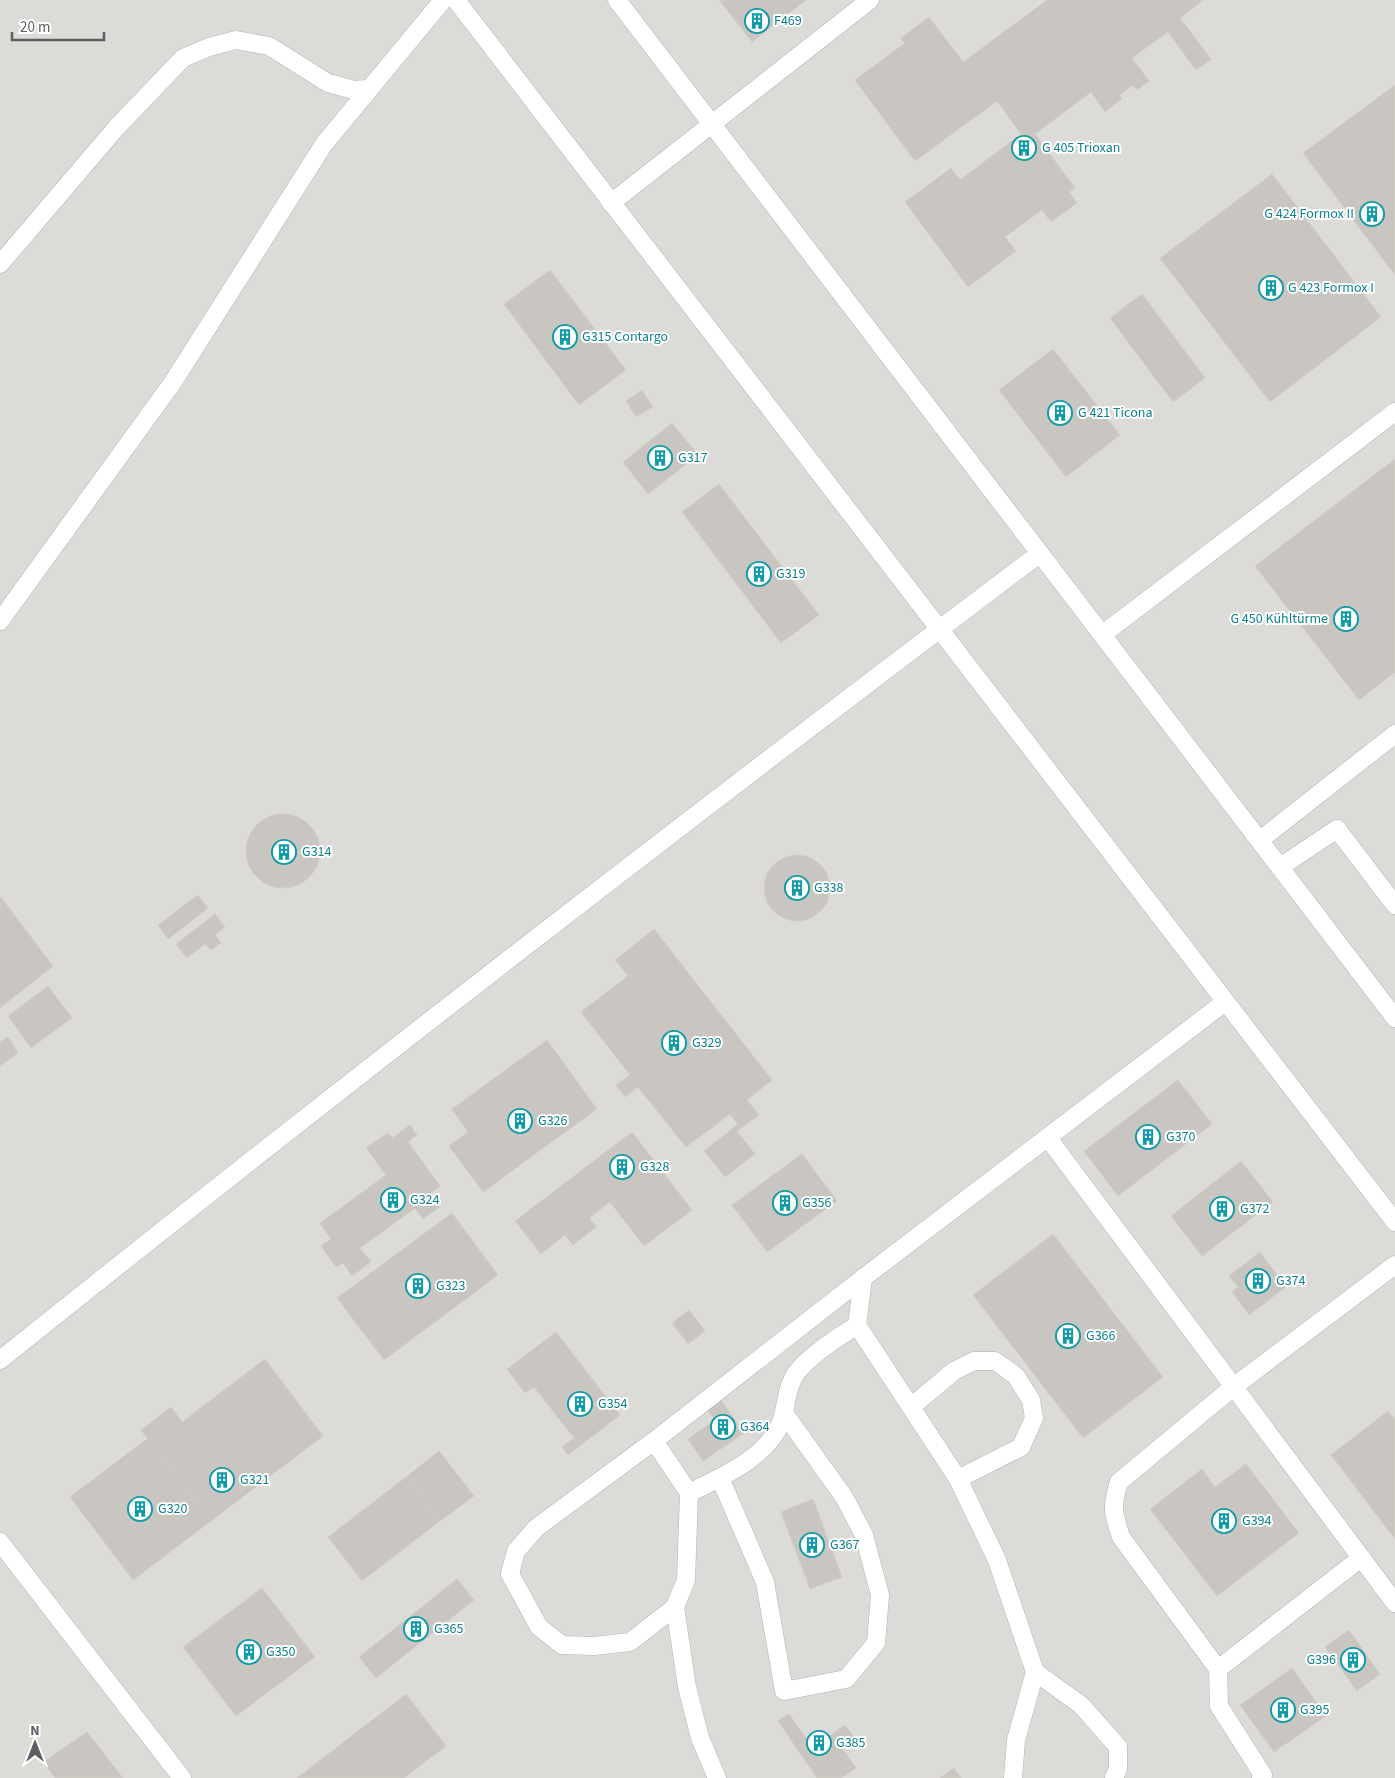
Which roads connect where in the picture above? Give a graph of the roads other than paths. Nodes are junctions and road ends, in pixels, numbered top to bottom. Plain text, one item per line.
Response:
1 (443, 0) edge
2 (456, 0) edge
3 (617, 0) edge
4 (870, 0) edge
5 (368, 89) junction
6 (710, 124) junction
7 (611, 203) junction
8 (0, 264) edge
9 (1395, 412) edge
10 (1039, 554) junction
11 (0, 621) edge
12 (939, 629) junction
13 (1102, 634) junction
14 (1395, 734) edge
15 (1260, 840) junction
16 (1280, 867) junction
17 (1395, 905) edge
18 (1225, 1002) junction
19 (1394, 1014) edge
20 (1048, 1138) junction
21 (1395, 1222) edge
22 (1395, 1265) edge
23 (863, 1278) junction
24 (857, 1325) junction
25 (0, 1360) edge
26 (1232, 1388) junction
27 (911, 1407) junction
28 (784, 1413) junction
29 (654, 1441) junction
30 (720, 1478) junction
31 (958, 1479) junction
32 (689, 1493) junction
33 (0, 1542) edge
34 (1361, 1558) junction
35 (1395, 1603) edge
36 (675, 1607) junction
37 (1218, 1669) junction
38 (1035, 1672) junction
39 (182, 1778) edge
40 (717, 1778) edge
41 (1012, 1778) edge
42 (1114, 1778) edge
43 (1261, 1778) edge

1 - 5 lane
2 - 7 lane
3 - 6 lane
4 - 6 lane
5 - 8 lane
5 - 11 lane
6 - 7 lane
6 - 10 lane
7 - 12 lane
9 - 13 lane
10 - 12 lane
10 - 13 lane
12 - 18 lane
12 - 25 lane
13 - 15 lane
14 - 15 lane
15 - 16 lane
16 - 17 lane
16 - 19 lane
18 - 20 lane
18 - 21 lane
20 - 23 lane
20 - 26 lane
22 - 26 lane
23 - 24 lane
23 - 29 lane
24 - 27 lane
24 - 28 lane
26 - 34 lane
26 - 37 lane
27 - 31 lane
27 - 31 lane
28 - 30 lane
28 - 30 lane
29 - 32 lane
29 - 36 lane
30 - 32 lane
31 - 38 lane
32 - 36 lane
33 - 39 lane
34 - 35 lane
34 - 37 lane
36 - 40 lane
37 - 43 lane
38 - 41 lane
38 - 42 lane

